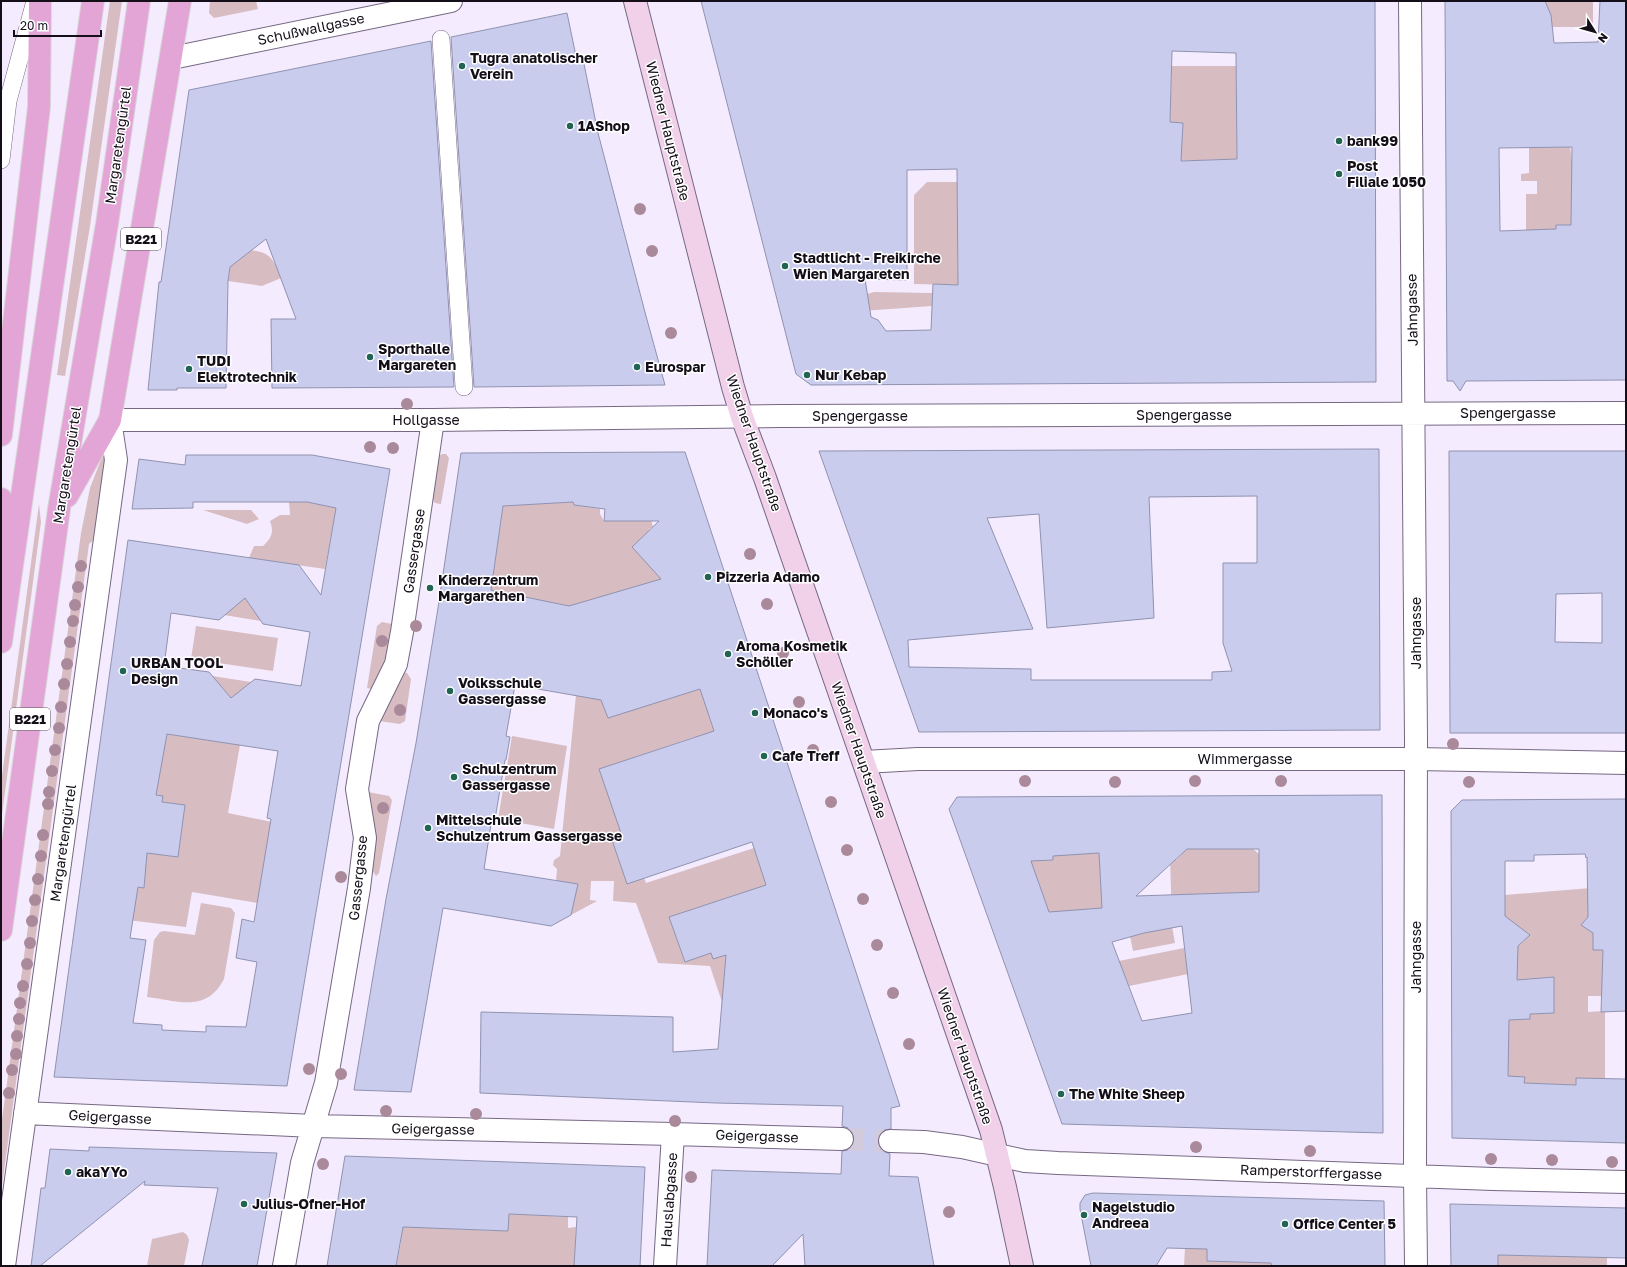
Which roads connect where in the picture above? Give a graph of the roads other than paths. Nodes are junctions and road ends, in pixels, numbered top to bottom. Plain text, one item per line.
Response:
1 (35, 1) edge
2 (40, 1) edge
3 (93, 1) edge
4 (139, 1) edge
5 (180, 1) edge
6 (451, 1) edge
7 (636, 1) edge
8 (1410, 1) edge
9 (441, 39) dead end
10 (172, 58) junction
11 (1, 160) edge
12 (464, 387) dead end
13 (1626, 412) edge
14 (1414, 414) junction
15 (742, 417) junction
16 (110, 420) junction
17 (433, 420) junction
18 (1, 435) edge
19 (1, 499) edge
20 (59, 509) junction
21 (2, 637) edge
22 (1416, 759) junction
23 (864, 762) junction
24 (1626, 763) edge
25 (1, 930) edge
26 (25, 1113) junction
27 (314, 1126) junction
28 (673, 1134) junction
29 (842, 1139) tunnel mouth
30 (890, 1141) tunnel mouth
31 (997, 1154) junction
32 (1415, 1176) junction
33 (1626, 1182) edge
34 (4, 1266) edge
35 (284, 1266) edge
36 (665, 1266) edge
37 (1022, 1266) edge
38 (1416, 1266) edge

1 - 11 lane
2 - 18 main road
3 - 21 main road
4 - 20 main road, Margaretengürtel / B221
5 - 10 main road, B221
6 - 10 street, Schußwallgasse
7 - 15 main road, Wiedner Hauptstraße
8 - 14 street, Jahngasse
9 - 12 lane
10 - 16 main road, B221
13 - 14 street, Spengergasse
14 - 15 street, Spengergasse
14 - 22 street, Jahngasse
15 - 17 street, Hollgasse
15 - 23 main road, Wiedner Hauptstraße
16 - 17 street, Hollgasse
16 - 20 main road, B221
16 - 26 street, Margaretengürtel
17 - 27 street, Gassergasse
19 - 21 main road
20 - 25 main road, Margaretengürtel / B221
22 - 23 street, Wimmergasse
22 - 24 street, Wimmergasse
22 - 32 street, Jahngasse
23 - 31 main road, Wiedner Hauptstraße
26 - 27 street, Geigergasse
26 - 34 street, Margaretengürtel
27 - 28 street, Geigergasse
27 - 35 street, Gassergasse
28 - 29 street, Geigergasse
28 - 36 street, Hauslabgasse
30 - 31 street
31 - 32 street, Ramperstorffergasse
31 - 37 main road, Wiedner Hauptstraße
32 - 33 street, Ramperstorffergasse
32 - 38 street, Jahngasse

